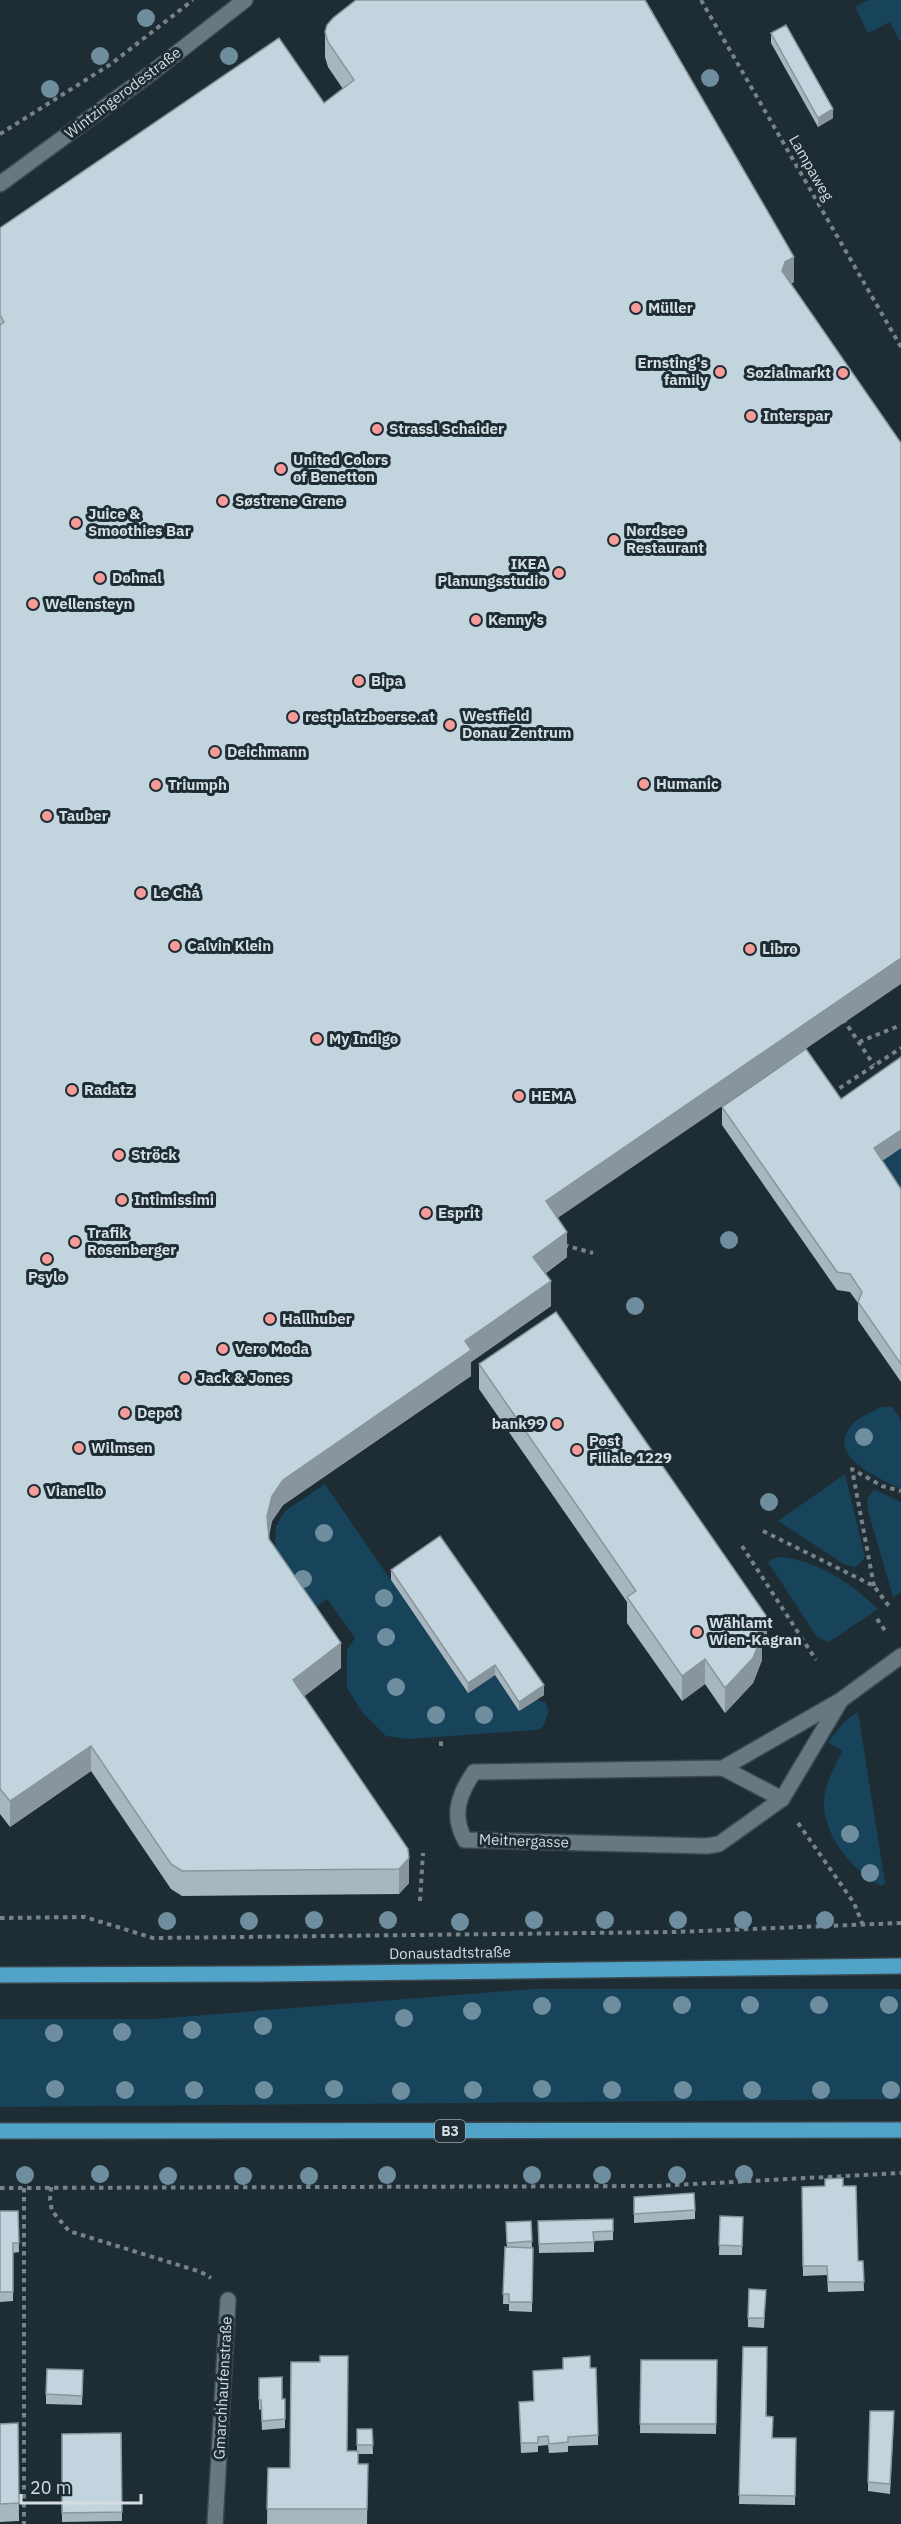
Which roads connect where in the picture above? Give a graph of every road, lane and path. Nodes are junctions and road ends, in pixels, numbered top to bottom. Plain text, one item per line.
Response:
1 (193, 0) edge
2 (245, 0) edge
3 (701, 0) edge
4 (0, 134) edge
5 (0, 184) edge
6 (901, 347) edge
7 (837, 1011) edge
8 (901, 1026) edge
9 (859, 1042) junction
10 (901, 1048) edge
11 (874, 1065) junction
12 (827, 1097) edge
13 (558, 1243) edge
14 (593, 1252) dead end
15 (901, 1491) edge
16 (764, 1531) dead end
17 (742, 1546) dead end
18 (874, 1586) junction
19 (891, 1609) dead end
20 (901, 1656) edge
21 (816, 1660) dead end
22 (841, 1700) junction
23 (723, 1768) junction
24 (782, 1799) junction
25 (423, 1853) dead end
26 (420, 1901) dead end
27 (0, 1918) edge
28 (862, 1923) junction
29 (901, 1923) edge
30 (901, 1966) edge
31 (0, 1975) edge
32 (901, 2130) edge
33 (0, 2131) edge
34 (901, 2173) edge
35 (51, 2187) junction
36 (0, 2188) edge
37 (24, 2188) junction
38 (228, 2300) joint
39 (24, 2524) edge
40 (214, 2524) edge

1 - 4 path
2 - 5 street, Wintzingerodestraße
3 - 6 path, Lampaweg
7 - 9 path
8 - 9 path
9 - 11 path
10 - 11 path
11 - 12 path
13 - 14 path
15 - 18 path
16 - 18 path
17 - 21 path
18 - 19 path
20 - 22 street, Meitnergasse
22 - 23 street, Meitnergasse
22 - 24 street, Meitnergasse
23 - 24 street, Meitnergasse
23 - 24 street, Meitnergasse
24 - 28 path
25 - 26 path
27 - 28 path
28 - 29 path
30 - 31 main road, Donaustadtstraße
32 - 33 main road, B3
34 - 35 path
35 - 37 path
35 - 38 path, Gmarchhaufenstraße
36 - 37 path
37 - 39 path
38 - 40 street, Gmarchhaufenstraße

